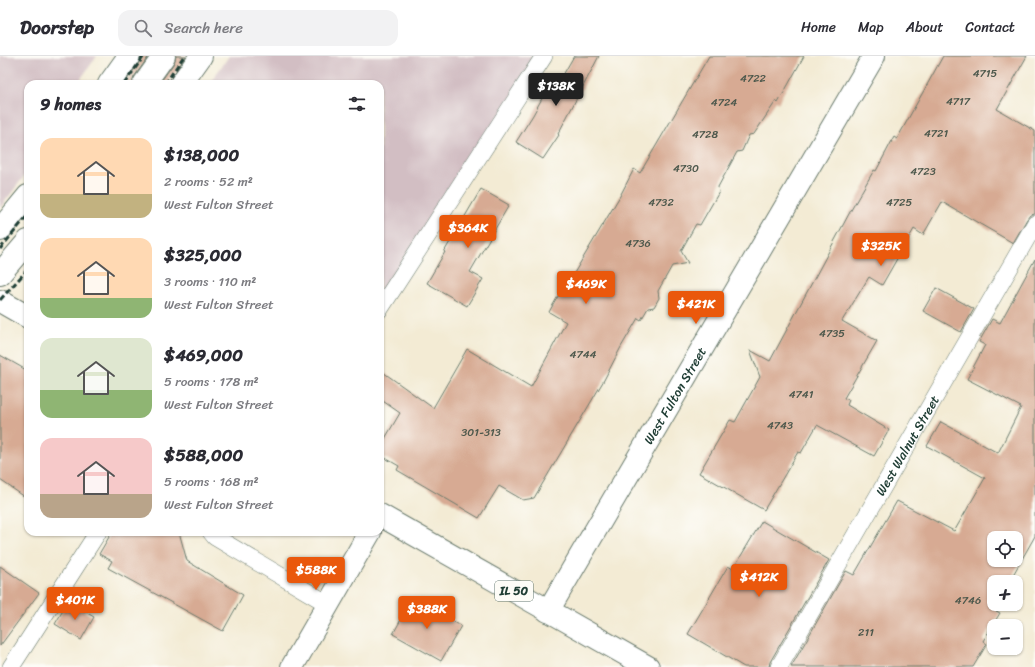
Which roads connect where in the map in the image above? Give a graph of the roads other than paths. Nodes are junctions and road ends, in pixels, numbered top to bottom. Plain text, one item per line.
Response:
1 (129, 56) edge
2 (164, 56) edge
3 (201, 56) edge
4 (544, 56) edge
5 (874, 56) edge
6 (112, 80) edge
7 (147, 80) edge
8 (185, 80) edge
9 (24, 201) edge
10 (1035, 224) edge
11 (0, 230) edge
12 (24, 246) edge
13 (0, 274) edge
14 (0, 301) edge
15 (384, 303) edge
16 (24, 315) edge
17 (384, 518) edge
18 (95, 536) edge
19 (214, 536) edge
20 (368, 536) edge
21 (328, 604) junction
22 (548, 611) junction
23 (11, 667) edge
24 (292, 667) edge
25 (648, 667) edge
26 (779, 667) edge

1 - 6 street
2 - 7 street
3 - 8 street
4 - 15 lane
5 - 22 street, West Fulton Street
9 - 11 street
10 - 26 lane, West Walnut Street
12 - 13 street
14 - 16 street
17 - 22 street, IL 50
18 - 23 lane
19 - 21 lane
20 - 21 street
21 - 24 street
22 - 25 street, IL 50

